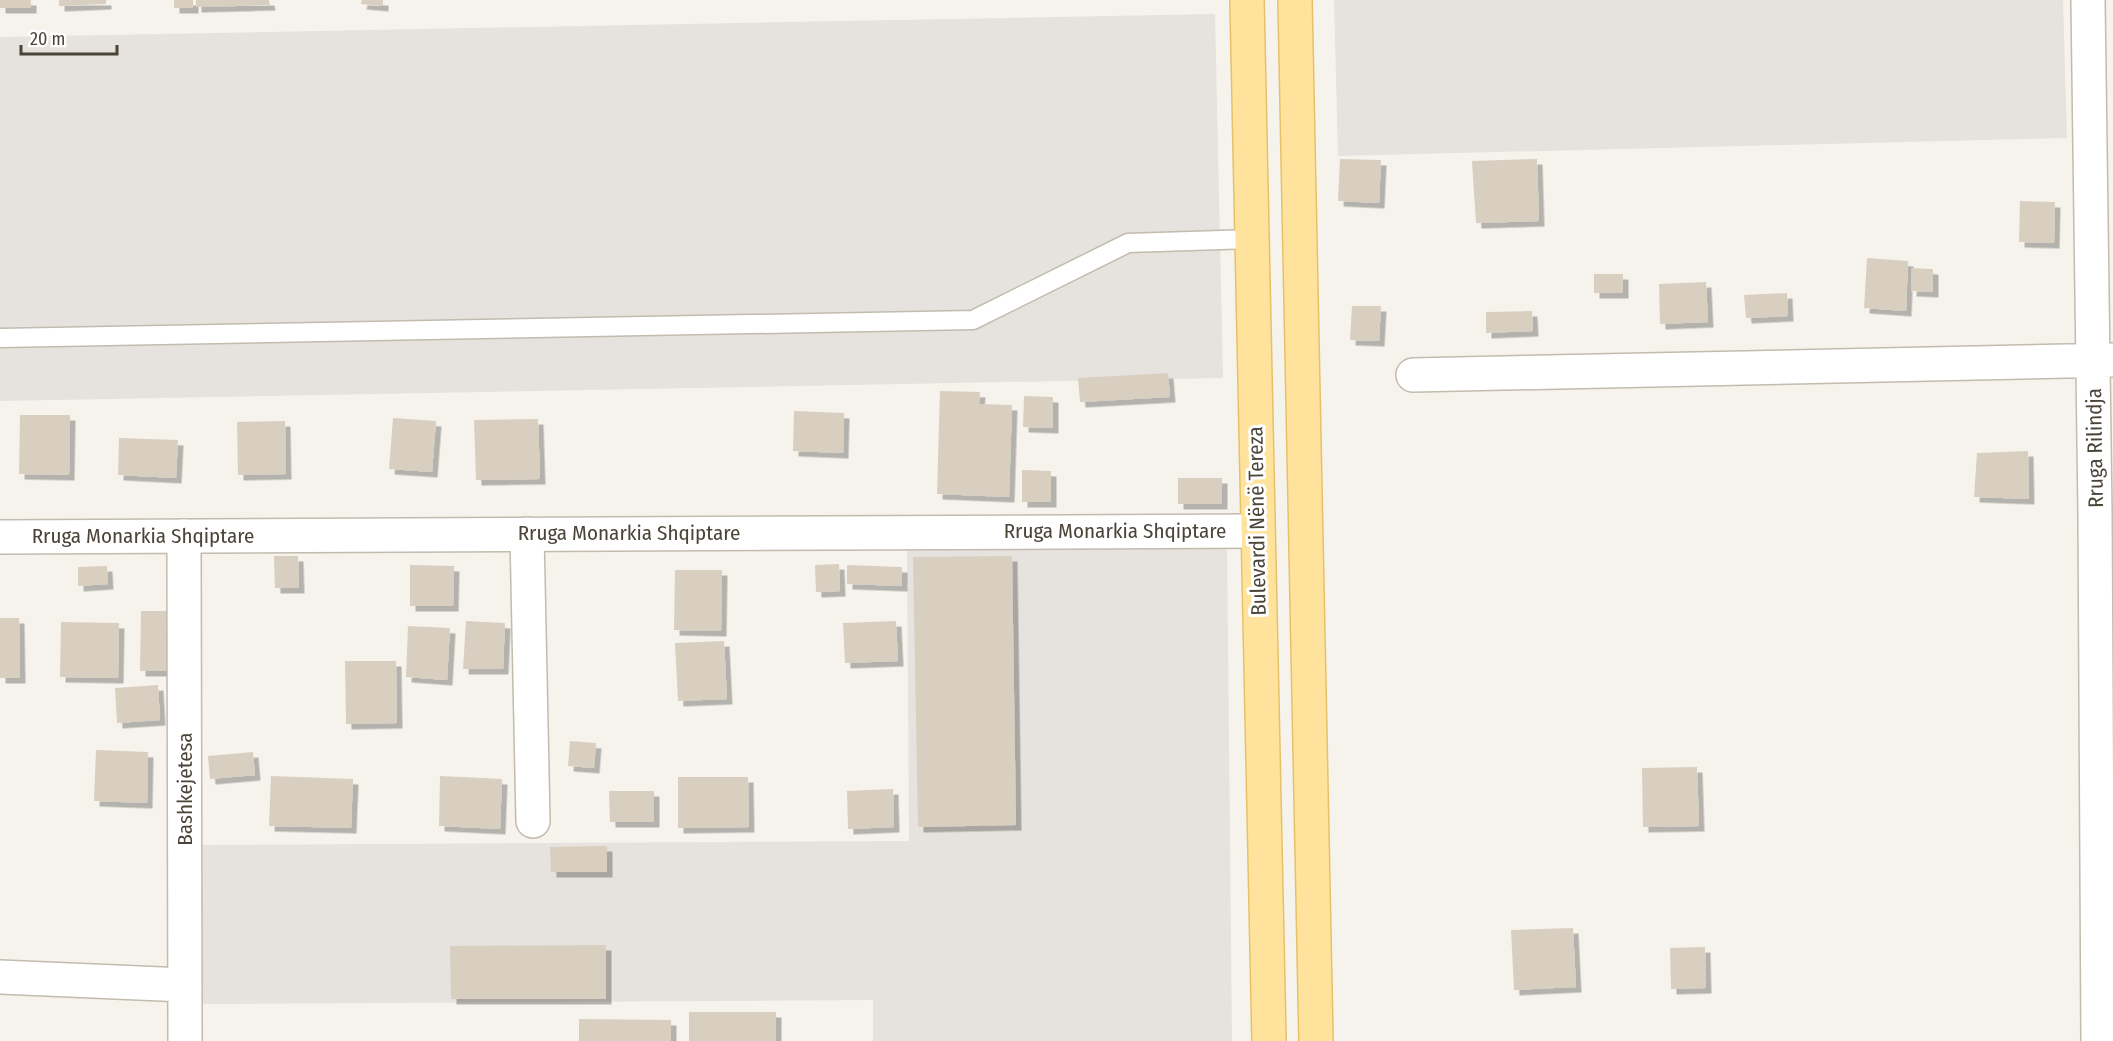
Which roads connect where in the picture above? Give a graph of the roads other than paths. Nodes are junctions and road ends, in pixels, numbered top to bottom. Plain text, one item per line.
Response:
1 (1247, 0) edge
2 (1295, 0) edge
3 (2088, 0) edge
4 (2102, 237) edge
5 (1252, 239) junction
6 (0, 339) edge
7 (2103, 361) edge
8 (1413, 375) dead end
9 (2104, 512) edge
10 (1257, 531) junction
11 (527, 534) junction
12 (184, 536) junction
13 (0, 537) edge
14 (533, 822) dead end
15 (0, 977) edge
16 (185, 985) junction
17 (185, 1041) edge
18 (1269, 1041) edge
19 (1316, 1041) edge
20 (2098, 1041) edge

1 - 5 main road, Bulevardi Nënë Tereza
2 - 19 main road
3 - 4 street, Rruga Rilindja
4 - 7 street, Rruga Rilindja
5 - 6 lane
5 - 10 main road, Bulevardi Nënë Tereza
7 - 8 street
7 - 9 street, Rruga Rilindja
9 - 20 street, Rruga Rilindja
10 - 11 street, Rruga Monarkia Shqiptare
10 - 18 main road, Bulevardi Nënë Tereza
11 - 12 street, Rruga Monarkia Shqiptare
11 - 14 street
12 - 13 street, Rruga Monarkia Shqiptare
12 - 16 street, Bashkejetesa
15 - 16 street
16 - 17 street, Bashkejetesa

